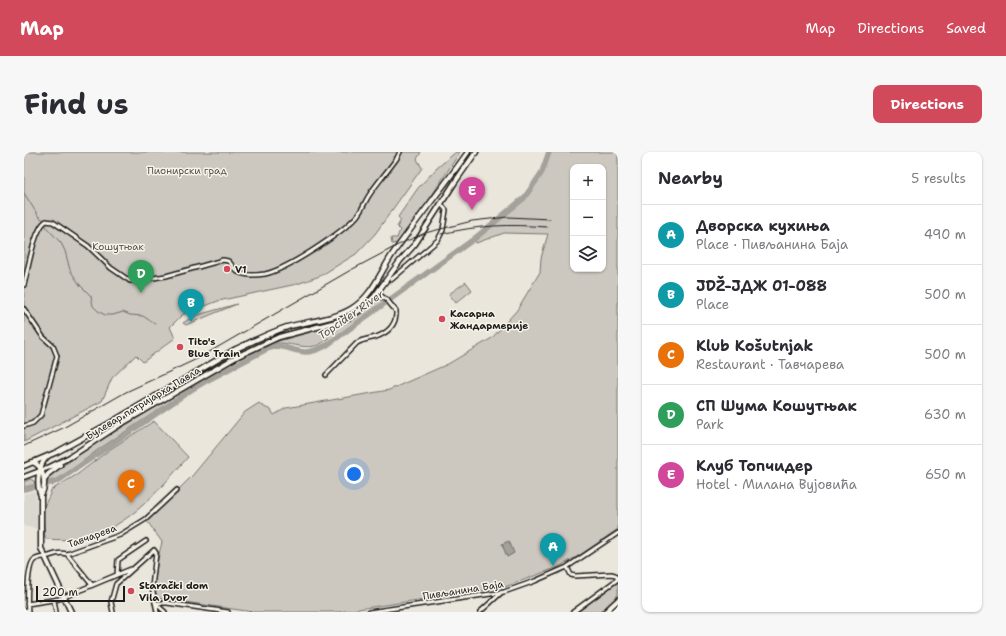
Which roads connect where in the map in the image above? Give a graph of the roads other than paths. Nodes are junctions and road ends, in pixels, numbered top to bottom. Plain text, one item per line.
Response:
1 (400, 152) edge
2 (468, 152) edge
3 (476, 152) edge
4 (441, 204) junction
5 (391, 280) dead end
6 (24, 285) edge
7 (377, 294) junction
8 (24, 309) edge
9 (326, 375) dead end
10 (24, 426) edge
11 (50, 455) junction
12 (63, 461) junction
13 (32, 462) junction
14 (24, 466) edge
15 (40, 470) junction
16 (24, 477) edge
17 (41, 484) junction
18 (177, 490) dead end
19 (618, 533) edge
20 (146, 541) dead end
21 (67, 554) junction
22 (44, 556) junction
23 (567, 567) junction
24 (134, 568) junction
25 (117, 575) junction
26 (92, 585) junction
27 (502, 593) junction
28 (63, 598) junction
29 (54, 600) junction
30 (618, 600) edge
31 (155, 603) junction
32 (28, 604) junction
33 (28, 612) edge
34 (56, 612) edge
35 (71, 612) edge
36 (113, 612) edge
37 (156, 612) edge
38 (165, 612) edge
39 (226, 612) edge
40 (369, 612) edge
41 (480, 612) edge
42 (573, 612) edge
43 (605, 612) edge

1 - 6 street
2 - 11 main road, Булевар патријарха Павла
3 - 4 main road, Булевар патријарха Павла
4 - 5 street
4 - 7 main road, Булевар патријарха Павла
7 - 9 street
7 - 12 main road, Булевар патријарха Павла
8 - 10 street
11 - 13 main road, Булевар патријарха Павла
11 - 15 main road
12 - 15 main road, Булевар патријарха Павла
12 - 17 main road
13 - 14 main road, Булевар патријарха Павла
13 - 15 main road
15 - 16 main road, Булевар патријарха Павла
15 - 17 main road
16 - 17 main road
17 - 22 main road
18 - 21 street, Тавчарева
19 - 23 street, Пивљанина Баја
20 - 25 street
21 - 22 street, Тавчарева
21 - 26 street
22 - 28 main road
22 - 32 street
23 - 27 street, Пивљанина Баја
23 - 42 street
24 - 25 street
24 - 31 street
24 - 36 street
25 - 26 street
26 - 28 street
27 - 40 street, Пивљанина Баја
27 - 41 street
28 - 29 street
28 - 35 main road
29 - 32 street
29 - 34 street
30 - 43 main road
31 - 37 street
31 - 38 street
31 - 39 street
32 - 33 street

